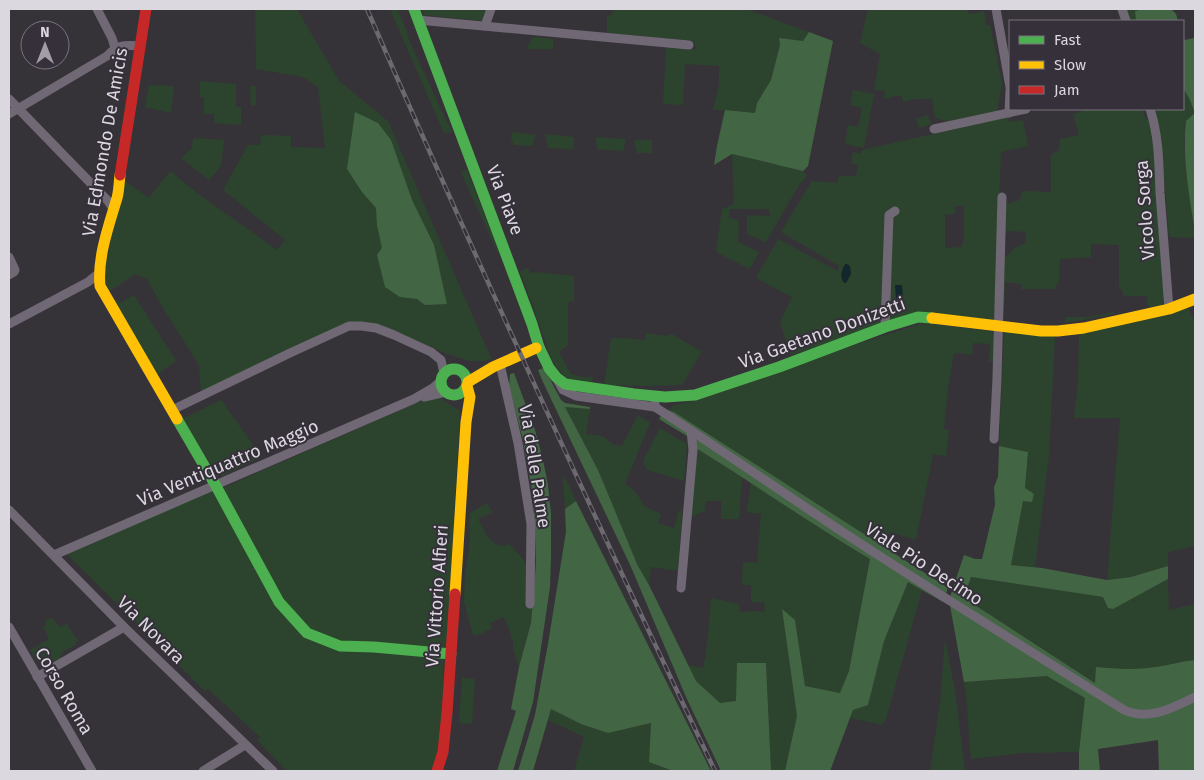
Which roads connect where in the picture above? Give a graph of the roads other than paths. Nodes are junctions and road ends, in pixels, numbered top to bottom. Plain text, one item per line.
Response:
1 (97, 9) edge
2 (146, 9) edge
3 (414, 9) edge
4 (491, 9) edge
5 (996, 9) edge
6 (418, 20) junction
7 (485, 26) junction
8 (689, 45) dead end
9 (140, 46) junction
10 (115, 48) junction
11 (1009, 83) edge
12 (9, 99) edge
13 (18, 109) junction
14 (1009, 110) edge
15 (1022, 110) edge
16 (1150, 110) edge
17 (1009, 113) junction
18 (9, 114) edge
19 (934, 129) dead end
20 (1002, 198) dead end
21 (112, 206) junction
22 (895, 211) dead end
23 (9, 257) edge
24 (9, 275) edge
25 (99, 278) junction
26 (1194, 303) edge
27 (1170, 309) junction
28 (9, 324) edge
29 (998, 326) junction
30 (885, 328) junction
31 (539, 347) junction
32 (496, 365) junction
33 (459, 370) junction
34 (467, 384) junction
35 (446, 386) junction
36 (655, 401) junction
37 (172, 410) junction
38 (466, 422) junction
39 (691, 431) junction
40 (994, 439) dead end
41 (216, 486) junction
42 (9, 510) edge
43 (54, 555) junction
44 (681, 588) dead end
45 (530, 604) dead end
46 (9, 627) edge
47 (124, 627) junction
48 (451, 654) junction
49 (37, 678) junction
50 (1195, 698) edge
51 (245, 745) junction
52 (92, 771) edge
53 (203, 771) edge
54 (273, 771) edge
55 (437, 771) edge

1 - 10 street
2 - 9 street, Via Edmondo De Amicis
3 - 6 street, Via Piave
4 - 7 street
5 - 11 street
6 - 7 street
6 - 31 street, Via Piave
7 - 8 street
9 - 10 street
9 - 21 street, Via Edmondo De Amicis
10 - 13 street
12 - 13 street
13 - 18 street
13 - 21 street
14 - 17 street
15 - 17 street
16 - 27 street, Vicolo Sorga
17 - 19 street
20 - 29 street
21 - 25 street, Via Edmondo De Amicis
22 - 30 street
23 - 24 street
25 - 28 street
25 - 37 street
26 - 27 street, Via Gaetano Donizetti
27 - 29 street, Via Gaetano Donizetti
29 - 30 street, Via Gaetano Donizetti
29 - 40 street
30 - 36 street, Via Gaetano Donizetti
31 - 32 street
31 - 36 street, Via Gaetano Donizetti
32 - 33 street
32 - 34 street
32 - 45 street, Via delle Palme
33 - 34 street
33 - 35 street
34 - 35 street
34 - 38 street, Via Vittorio Alfieri
35 - 37 street
35 - 38 street
35 - 41 street, Via Ventiquattro Maggio
36 - 39 street, Viale Pio Decimo
37 - 41 street
38 - 48 street, Via Vittorio Alfieri
39 - 44 street
39 - 50 street, Viale Pio Decimo
41 - 43 street, Via Ventiquattro Maggio
41 - 48 street
42 - 43 street, Via Novara
43 - 47 street, Via Novara
46 - 49 street, Corso Roma
47 - 49 street
47 - 51 street, Via Novara
48 - 55 street, Via Vittorio Alfieri
49 - 52 street, Corso Roma
51 - 53 street
51 - 54 street, Via Novara

